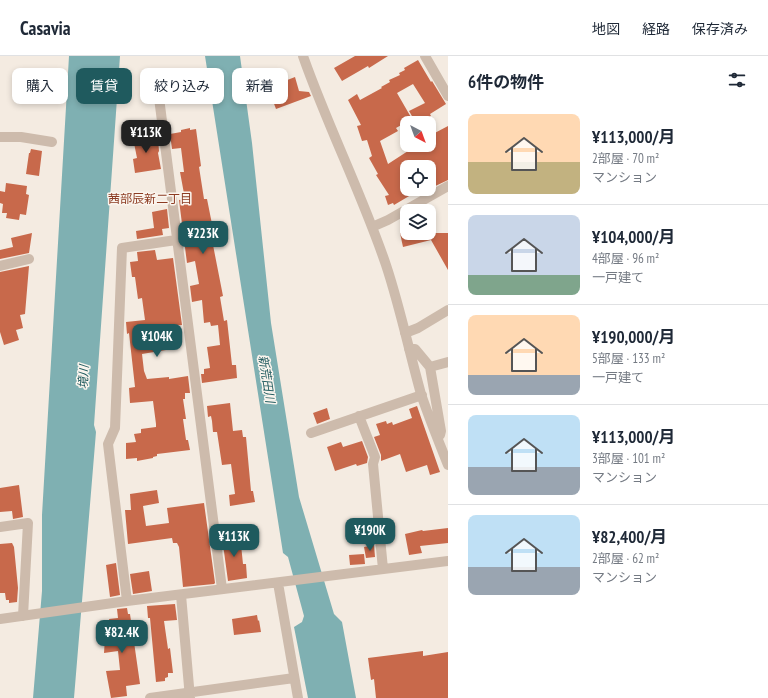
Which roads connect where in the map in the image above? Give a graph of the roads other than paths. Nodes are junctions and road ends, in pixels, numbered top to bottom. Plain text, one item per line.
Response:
1 (302, 56) edge
2 (425, 56) edge
3 (448, 96) edge
4 (160, 104) edge
5 (0, 138) edge
6 (52, 142) dead end
7 (448, 186) edge
8 (372, 226) junction
9 (176, 240) junction
10 (29, 260) dead end
11 (0, 266) edge
12 (448, 310) edge
13 (405, 333) junction
14 (409, 348) junction
15 (448, 362) edge
16 (430, 367) junction
17 (422, 395) junction
18 (359, 416) junction
19 (311, 432) dead end
20 (439, 442) junction
21 (448, 465) edge
22 (0, 527) edge
23 (448, 560) edge
24 (383, 569) junction
25 (281, 582) junction
26 (222, 589) junction
27 (182, 595) junction
28 (127, 601) junction
29 (25, 616) junction
30 (0, 619) edge
31 (294, 678) junction
32 (190, 696) edge
33 (150, 698) edge
34 (298, 698) edge

1 - 8 street
2 - 3 street
4 - 9 street
5 - 6 street
7 - 8 street
8 - 13 street
9 - 26 street
9 - 28 street
10 - 11 street
12 - 13 street
13 - 14 street
14 - 16 street
14 - 17 street
15 - 16 street
16 - 20 street
17 - 18 street
17 - 20 street
18 - 19 street
18 - 24 street
20 - 21 street
22 - 29 street
23 - 24 street
24 - 25 street
25 - 26 street
25 - 31 street
26 - 27 street
27 - 28 street
27 - 32 street
28 - 29 street
29 - 30 street
31 - 32 street
31 - 34 street
32 - 33 street

